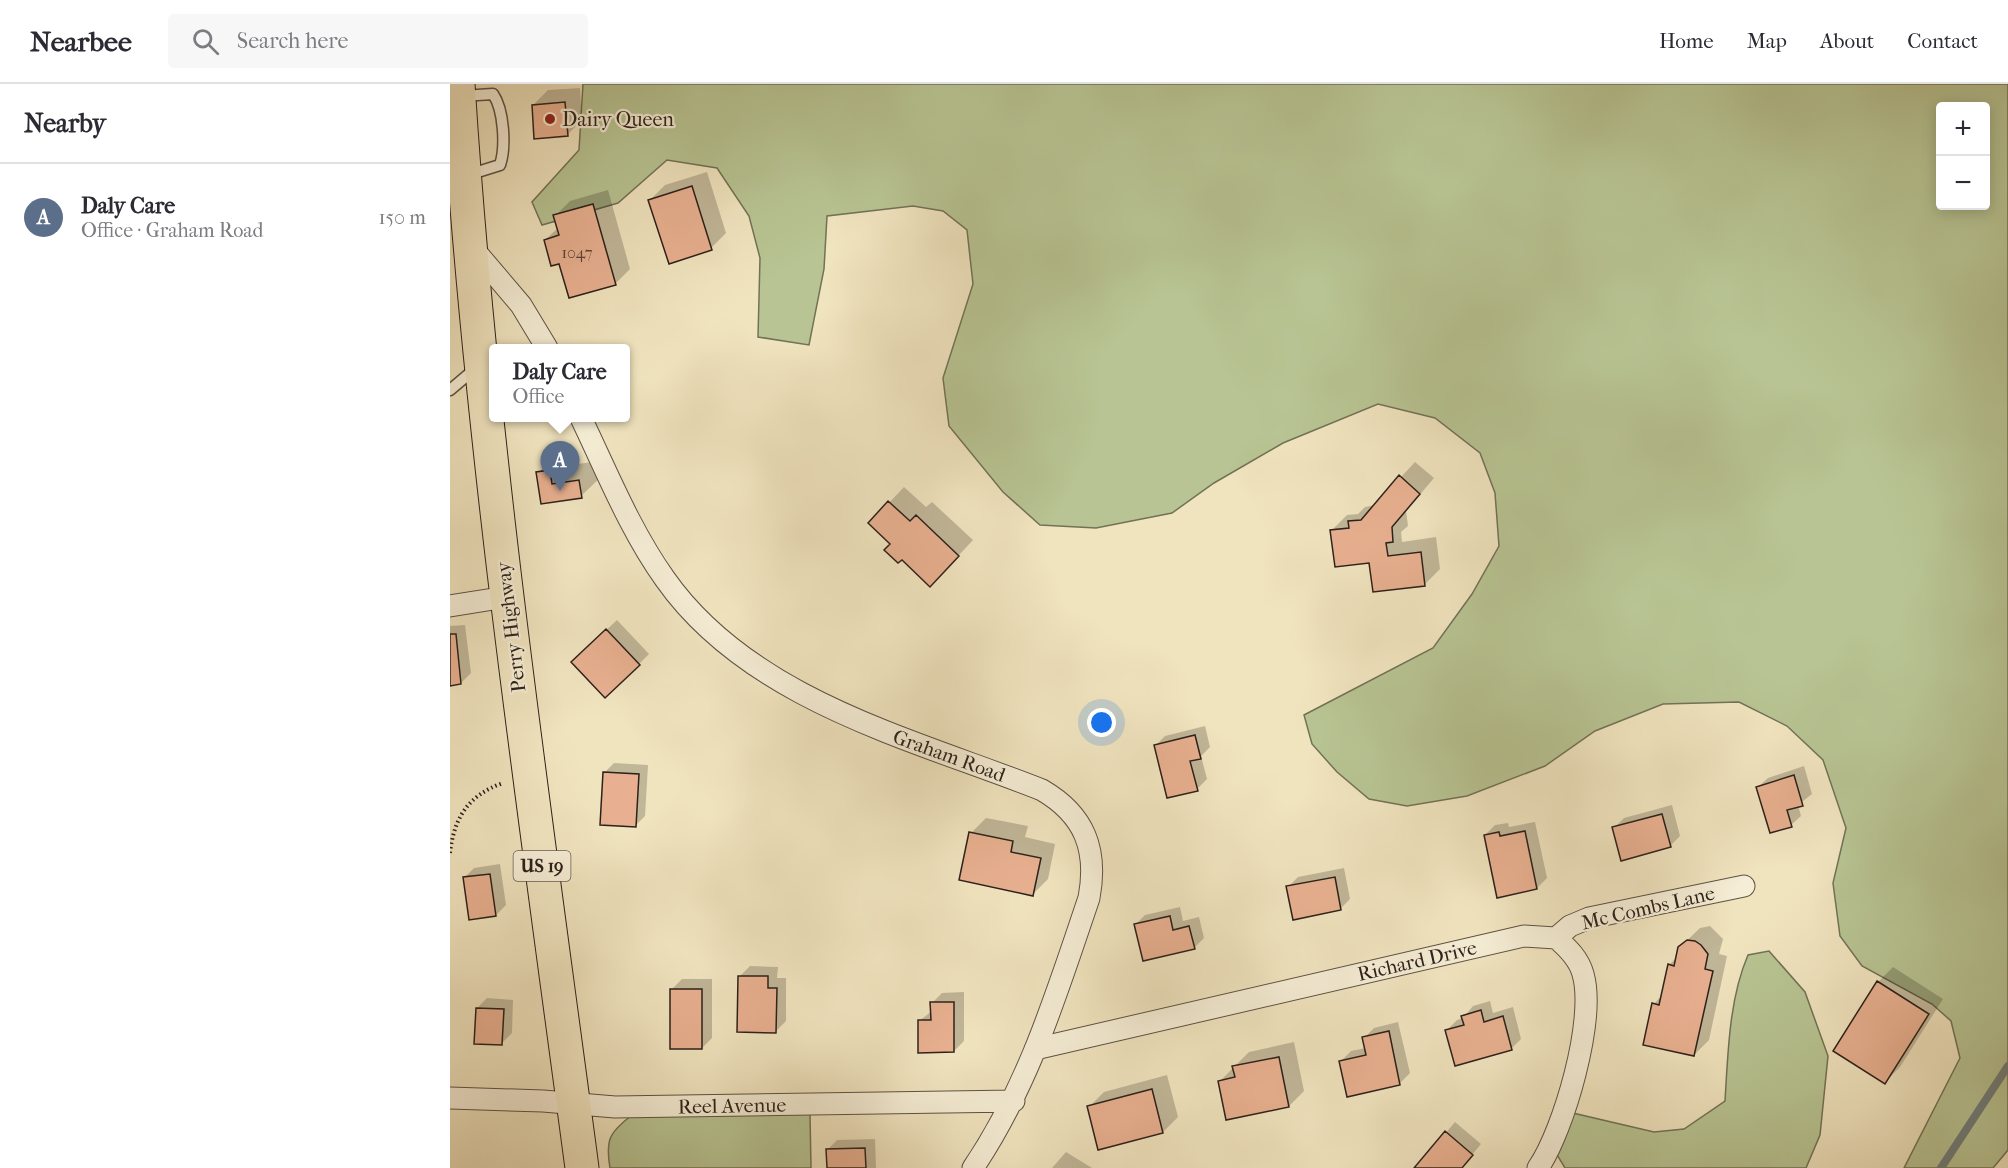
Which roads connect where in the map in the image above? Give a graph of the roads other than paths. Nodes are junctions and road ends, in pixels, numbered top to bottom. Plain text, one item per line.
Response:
1 (459, 90) edge
2 (470, 245) junction
3 (545, 344) edge
4 (480, 363) junction
5 (450, 390) edge
6 (583, 422) edge
7 (507, 597) junction
8 (450, 606) edge
9 (1744, 886) dead end
10 (1556, 938) junction
11 (1035, 1049) junction
12 (450, 1098) edge
13 (1014, 1101) junction
14 (573, 1103) junction
15 (582, 1168) edge
16 (973, 1168) edge
17 (1538, 1168) edge

1 - 2 main road, Perry Highway / US 19
2 - 3 street
2 - 4 main road, Perry Highway / US 19
4 - 5 lane
4 - 7 main road, Perry Highway / US 19
6 - 11 street, Graham Road
7 - 8 street
7 - 14 main road, Perry Highway / US 19
9 - 10 street, Mc Combs Lane
10 - 11 street, Richard Drive
10 - 17 street
11 - 13 street, Graham Road
12 - 14 street, Reel Avenue
13 - 14 street, Reel Avenue
13 - 16 street, Graham Road
14 - 15 main road, Perry Highway / US 19

